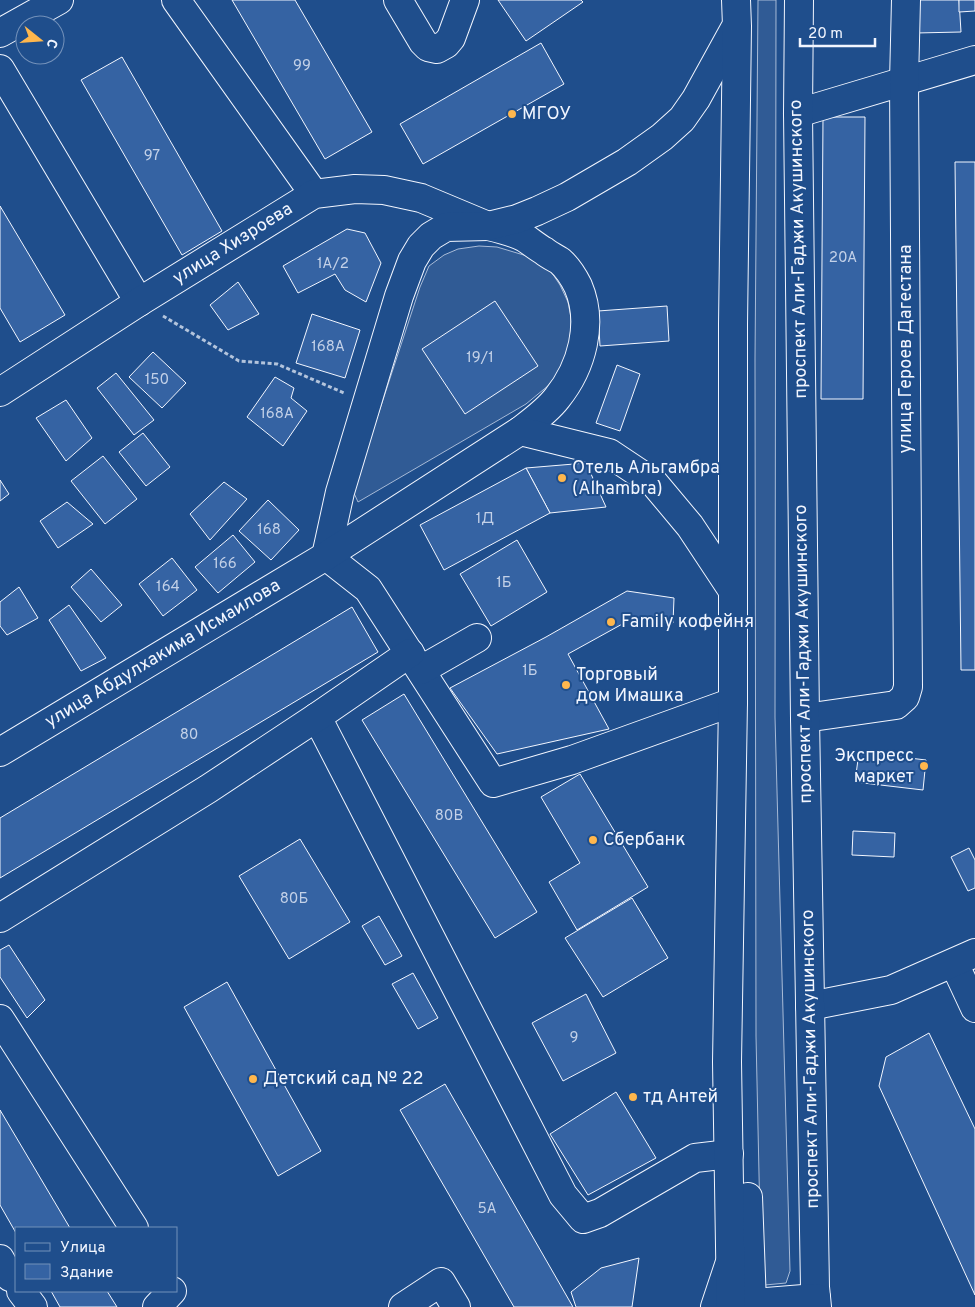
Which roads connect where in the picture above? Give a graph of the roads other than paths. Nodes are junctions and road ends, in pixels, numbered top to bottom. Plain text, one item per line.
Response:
1 (59, 0) edge
2 (176, 0) edge
3 (398, 0) edge
4 (465, 0) edge
5 (799, 0) edge
6 (906, 0) edge
7 (736, 13) edge
8 (0, 33) edge
9 (975, 60) edge
10 (0, 68) edge
11 (904, 82) junction
12 (798, 113) junction
13 (314, 194) junction
14 (488, 226) junction
15 (139, 302) junction
16 (0, 392) edge
17 (520, 431) junction
18 (326, 556) junction
19 (733, 591) junction
20 (478, 638) dead end
21 (415, 662) junction
22 (733, 702) junction
23 (317, 717) junction
24 (805, 718) junction
25 (0, 752) edge
26 (0, 918) edge
27 (964, 958) edge
28 (810, 1006) junction
29 (975, 1008) edge
30 (0, 1019) edge
31 (729, 1154) junction
32 (133, 1227) edge
33 (730, 1261) junction
34 (21, 1292) edge
35 (171, 1292) edge
36 (816, 1302) edge
37 (33, 1307) edge
38 (157, 1307) edge
39 (403, 1307) edge
40 (456, 1307) edge
41 (715, 1307) edge
42 (731, 1307) edge

1 - 8 main road
2 - 13 main road
3 - 4 main road
5 - 12 main road, проспект Али-Гаджи Акушинского
6 - 11 main road, улица Героев Дагестана
7 - 14 main road
7 - 19 main road
9 - 11 main road
10 - 15 main road
11 - 12 main road
11 - 24 main road, улица Героев Дагестана
12 - 24 main road, проспект Али-Гаджи Акушинского
13 - 14 main road, улица Хизроева
13 - 15 main road, улица Хизроева
14 - 17 main road, улица Абдулхакима Исмаилова
14 - 18 main road
15 - 16 main road, улица Хизроева
17 - 18 main road, улица Абдулхакима Исмаилова
17 - 19 main road
18 - 21 main road
18 - 25 main road, улица Абдулхакима Исмаилова
19 - 22 main road
20 - 21 main road
21 - 22 main road
21 - 23 main road
22 - 31 main road
23 - 26 main road
23 - 31 main road
24 - 28 main road, проспект Али-Гаджи Акушинского
27 - 28 main road
27 - 29 main road
28 - 36 main road, проспект Али-Гаджи Акушинского
30 - 32 main road
31 - 33 main road
31 - 36 main road
33 - 41 main road
33 - 42 main road
34 - 37 main road
35 - 38 main road
39 - 40 main road

